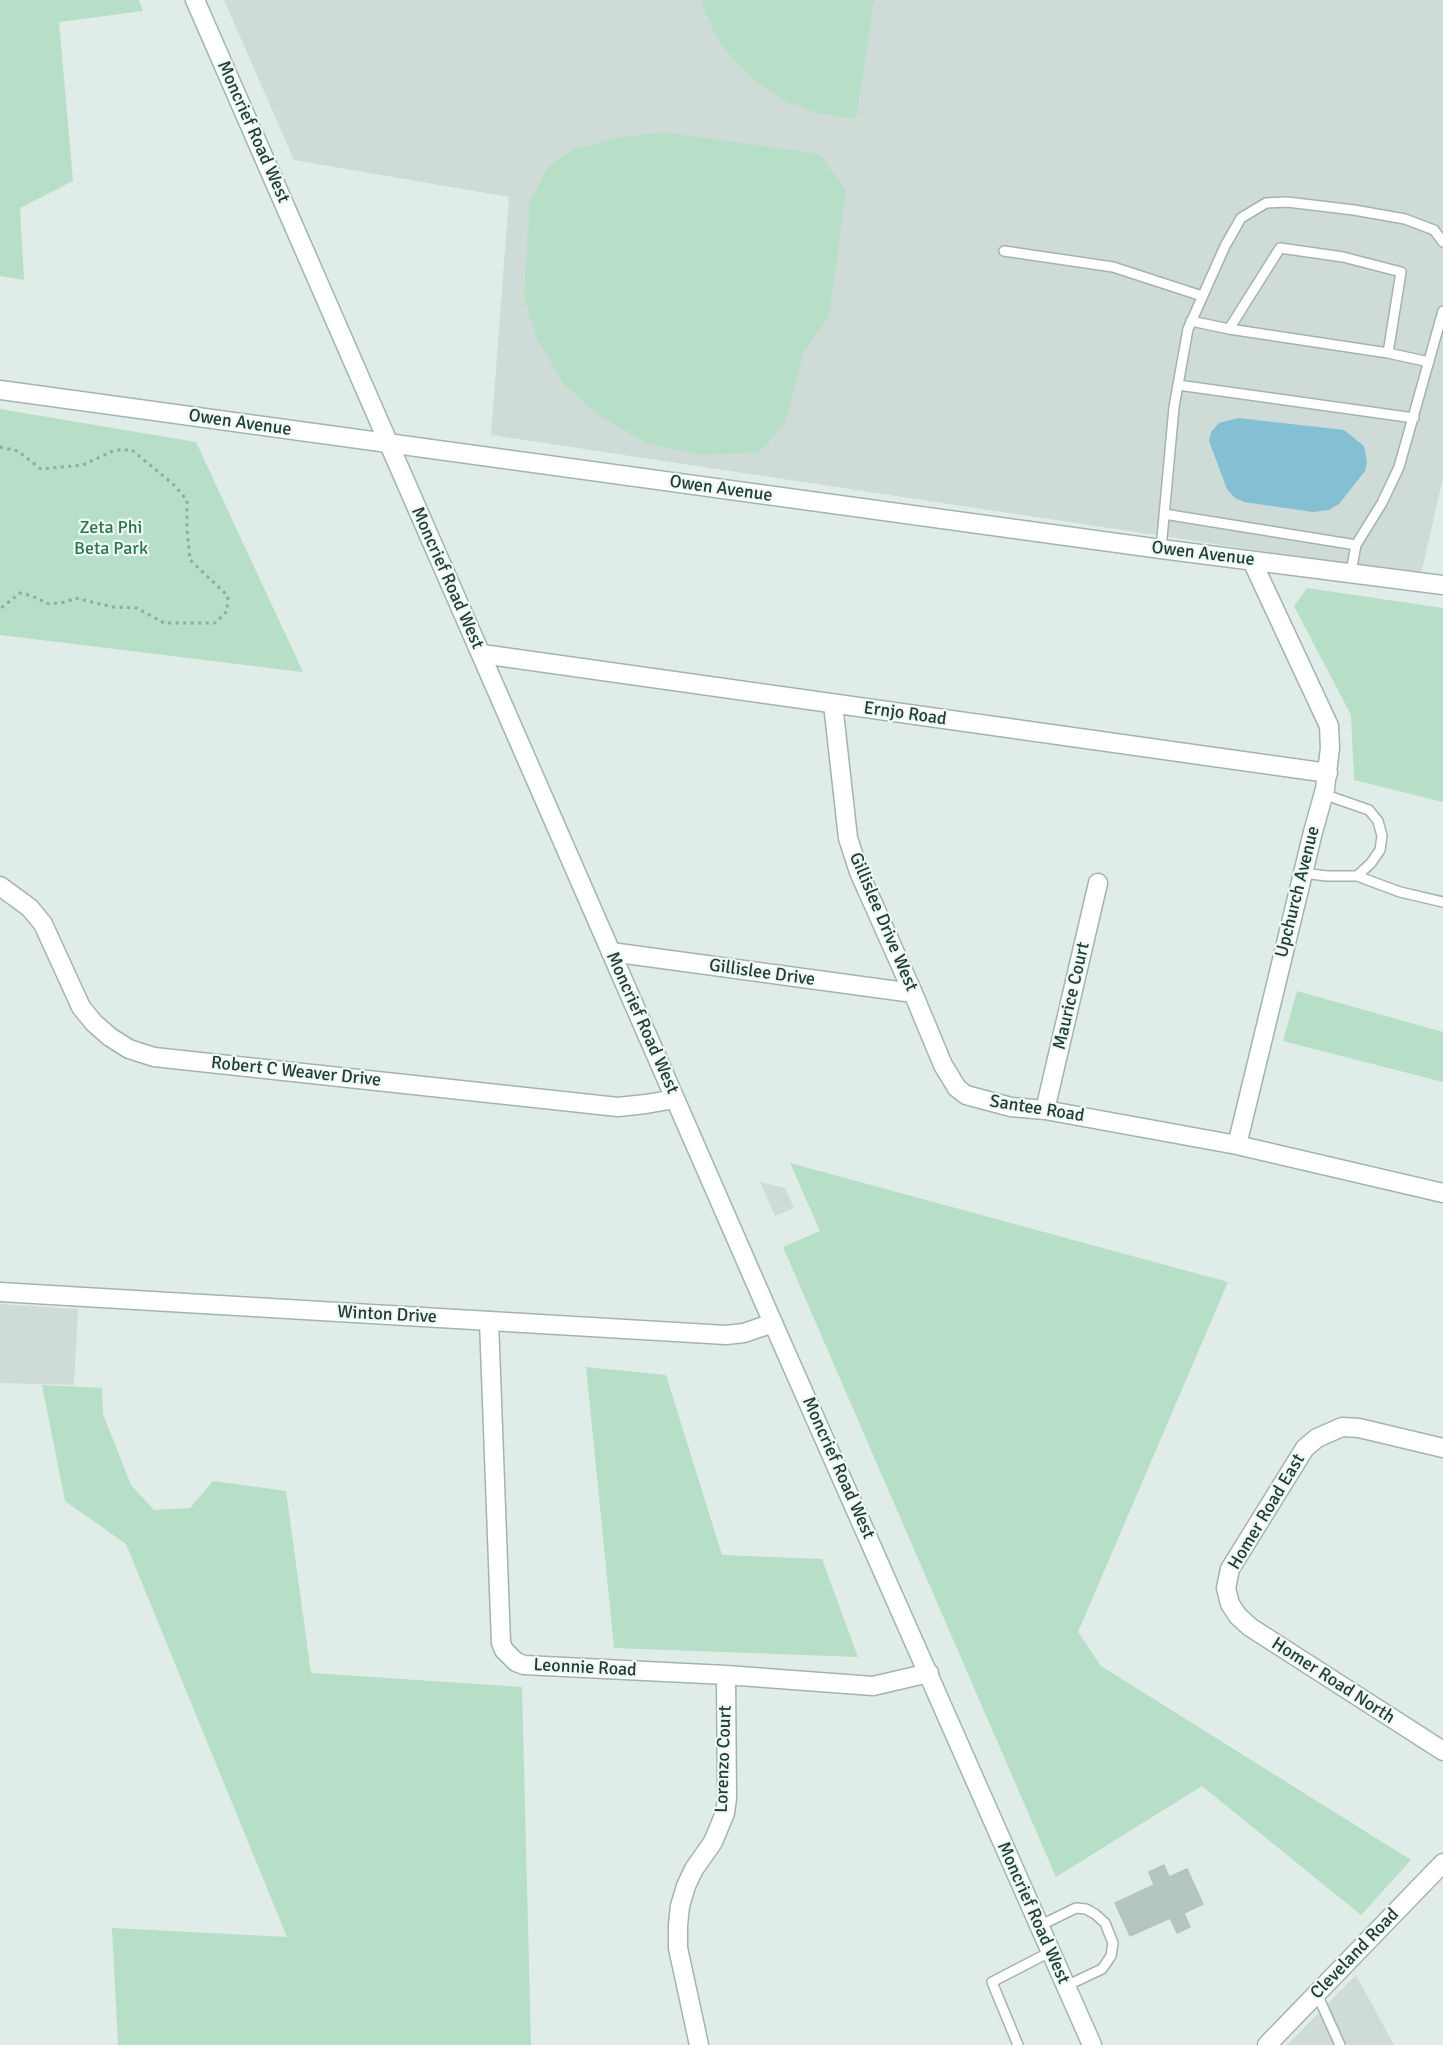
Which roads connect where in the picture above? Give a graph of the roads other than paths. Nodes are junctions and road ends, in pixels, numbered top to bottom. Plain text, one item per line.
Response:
1 (195, 0) edge
2 (1443, 242) edge
3 (1004, 251) dead end
4 (1202, 296) junction
5 (1443, 311) edge
6 (1191, 321) junction
7 (1229, 328) junction
8 (1388, 353) junction
9 (1429, 362) junction
10 (1178, 385) junction
11 (0, 390) edge
12 (1414, 418) junction
13 (389, 443) junction
14 (1164, 514) junction
15 (1356, 545) junction
16 (1161, 549) junction
17 (1252, 561) junction
18 (1351, 572) junction
19 (1443, 585) edge
20 (482, 654) junction
21 (833, 704) junction
22 (1328, 773) junction
23 (1323, 794) junction
24 (1303, 873) junction
25 (1357, 876) junction
26 (1098, 883) dead end
27 (0, 886) edge
28 (1443, 902) edge
29 (611, 952) junction
30 (914, 993) junction
31 (943, 1065) joint
32 (675, 1099) junction
33 (1045, 1110) junction
34 (1237, 1145) junction
35 (1443, 1193) edge
36 (0, 1292) edge
37 (489, 1321) junction
38 (773, 1323) junction
39 (1443, 1448) edge
40 (1230, 1604) joint
41 (929, 1673) junction
42 (726, 1675) junction
43 (1443, 1751) edge
44 (1443, 1863) edge
45 (1039, 1926) junction
46 (1050, 1952) junction
47 (1066, 1986) junction
48 (1317, 1994) junction
49 (699, 2045) edge
50 (1018, 2045) edge
51 (1092, 2045) edge
52 (1267, 2045) edge
53 (1340, 2045) edge

1 - 13 street, Moncrief Road West
2 - 4 lane
3 - 4 lane
4 - 6 lane
5 - 9 lane
6 - 7 lane
6 - 10 lane
7 - 8 lane
7 - 8 lane
8 - 9 lane
9 - 12 lane
10 - 12 lane
10 - 14 lane
11 - 13 street, Owen Avenue
12 - 15 lane
13 - 16 street, Owen Avenue
13 - 20 street, Moncrief Road West
14 - 15 lane
14 - 16 lane
15 - 18 lane
16 - 17 street, Owen Avenue
17 - 18 street, Owen Avenue
17 - 22 street, Upchurch Avenue
18 - 19 street, Owen Avenue
20 - 21 street, Ernjo Road
20 - 29 street, Moncrief Road West
21 - 22 street, Ernjo Road
21 - 30 street, Gillislee Drive West
22 - 23 street, Upchurch Avenue
23 - 24 street, Upchurch Avenue
23 - 25 lane
24 - 25 lane
24 - 34 street, Upchurch Avenue
25 - 28 lane
26 - 33 street, Maurice Court
27 - 32 street, Robert C Weaver Drive
29 - 30 street, Gillislee Drive
29 - 32 street, Moncrief Road West
30 - 31 street, Gillislee Drive West
31 - 33 street, Santee Road
32 - 38 street, Moncrief Road West
33 - 34 street, Santee Road
34 - 35 street
36 - 37 street, Winton Drive
37 - 38 street, Winton Drive
37 - 42 street, Leonnie Road
38 - 41 street, Moncrief Road West
39 - 40 street, Homer Road East
40 - 43 street, Homer Road North
41 - 42 street, Leonnie Road
41 - 45 street, Moncrief Road West
42 - 49 street, Lorenzo Court
44 - 48 street, Cleveland Road
45 - 46 street, Moncrief Road West
45 - 47 lane
46 - 47 street, Moncrief Road West
46 - 50 lane
47 - 51 street, Moncrief Road West
48 - 52 street, Cleveland Road
48 - 53 lane

